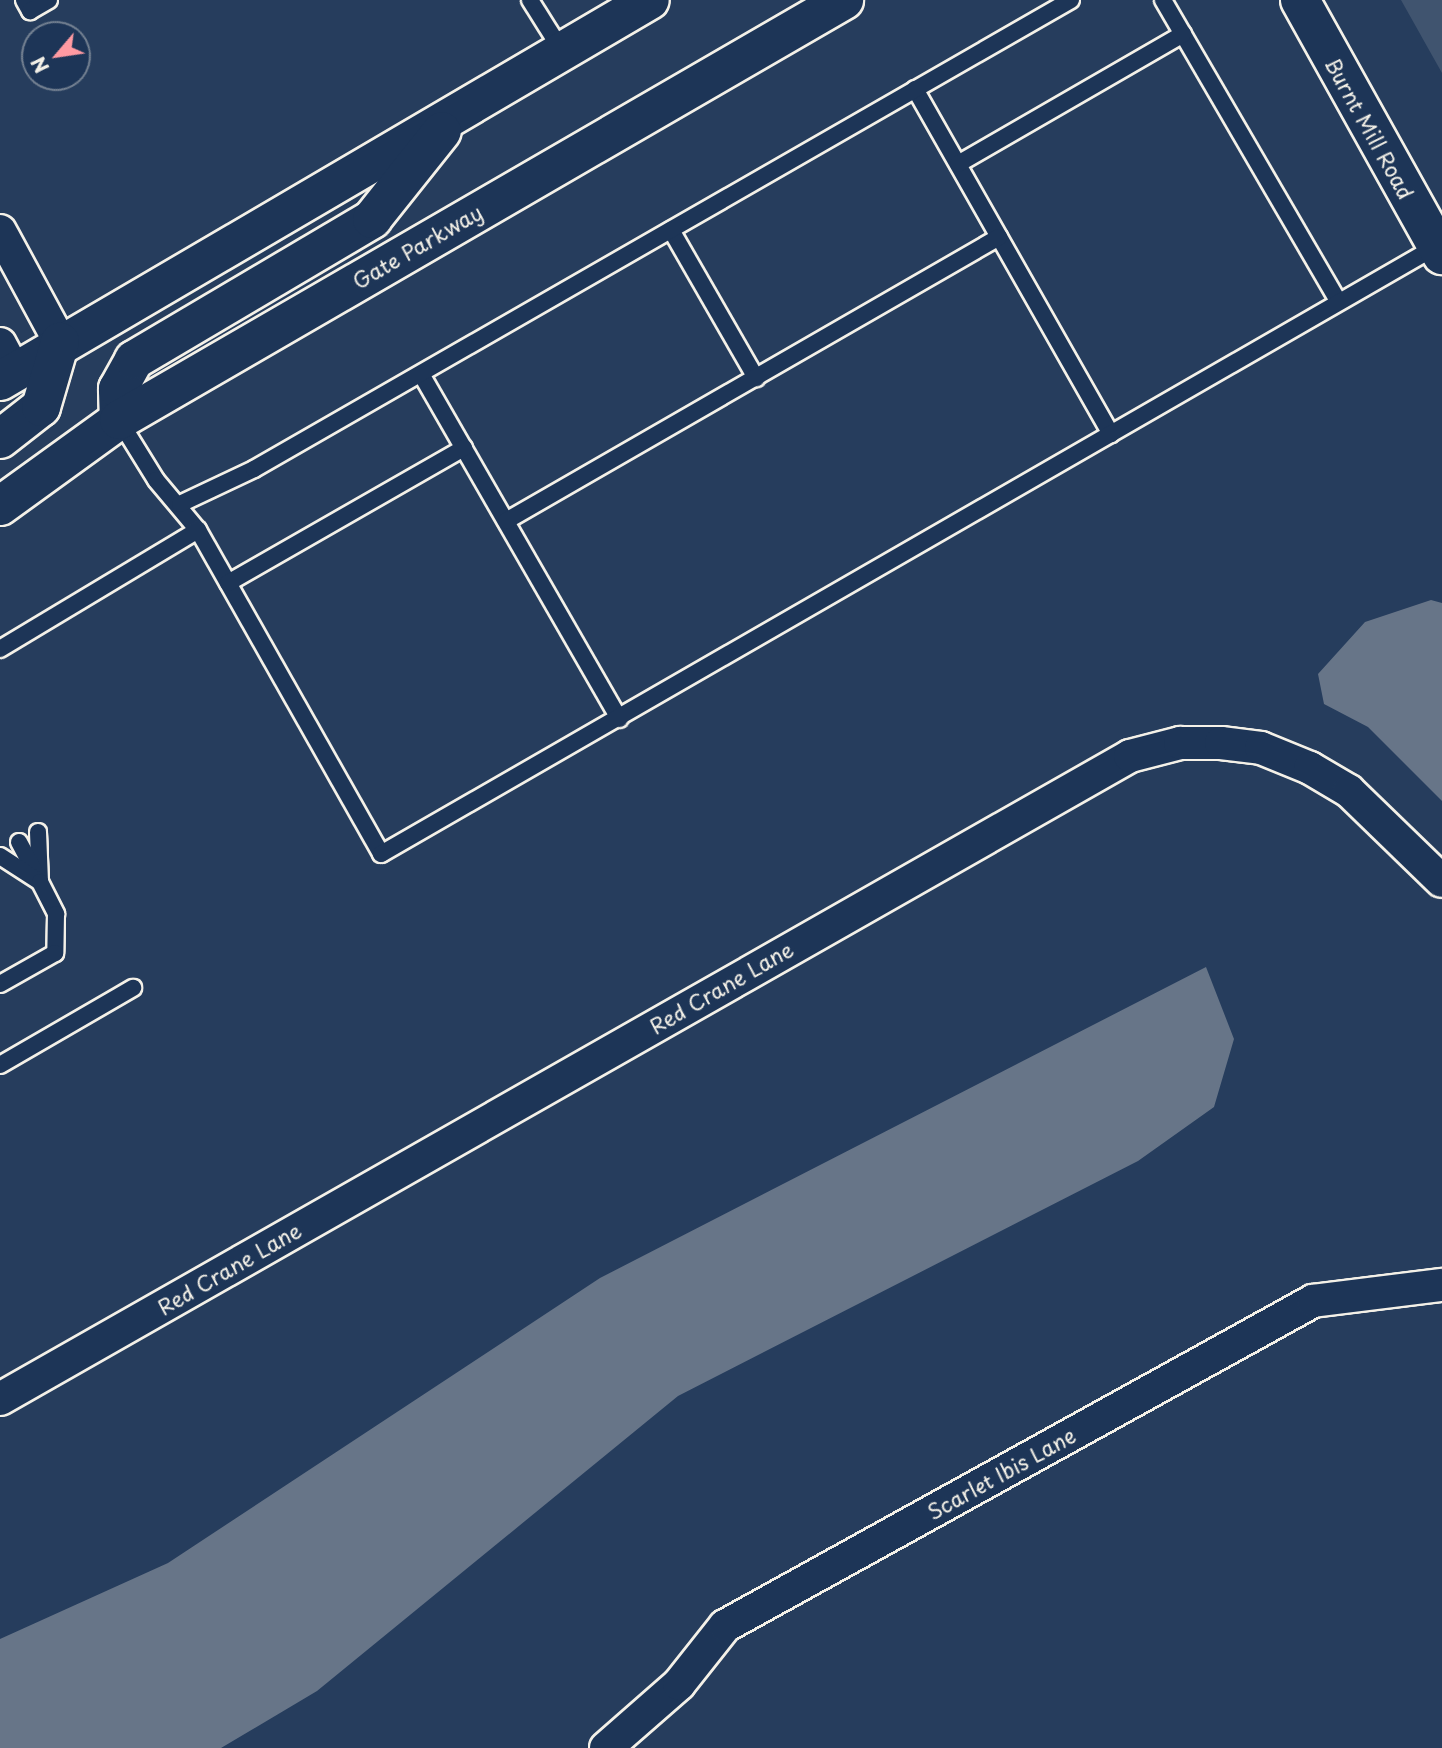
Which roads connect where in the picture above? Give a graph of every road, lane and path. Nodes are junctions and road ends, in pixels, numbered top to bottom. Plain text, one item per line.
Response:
1 (24, 0) edge
2 (49, 0) edge
3 (530, 0) edge
4 (650, 0) edge
5 (844, 0) edge
6 (1071, 0) edge
7 (1163, 0) edge
8 (1300, 0) edge
9 (1183, 34) junction
10 (562, 51) junction
11 (915, 89) junction
12 (459, 110) junction
13 (958, 164) junction
14 (671, 230) junction
15 (0, 231) edge
16 (999, 237) junction
17 (1440, 250) edge
18 (1338, 301) junction
19 (60, 342) junction
20 (5, 365) edge
21 (421, 374) junction
22 (756, 378) junction
23 (119, 420) junction
24 (1111, 434) junction
25 (0, 439) edge
26 (464, 448) junction
27 (180, 504) junction
28 (0, 506) edge
29 (506, 522) junction
30 (198, 530) junction
31 (228, 583) junction
32 (0, 649) edge
33 (619, 719) junction
34 (38, 832) dead end
35 (19, 842) dead end
36 (0, 856) edge
37 (1442, 881) edge
38 (40, 882) junction
39 (0, 984) edge
40 (133, 988) dead end
41 (0, 1065) edge
42 (1442, 1285) edge
43 (0, 1399) edge
44 (606, 1748) edge

1 - 2 lane
3 - 10 lane
4 - 10 main road
5 - 23 main road, Gate Parkway
6 - 11 lane
7 - 9 lane
8 - 17 main road, Burnt Mill Road
9 - 13 lane
9 - 18 lane
10 - 12 main road
11 - 13 lane
11 - 14 lane
12 - 19 main road
12 - 23 main road
13 - 16 lane
14 - 21 lane
14 - 22 lane
15 - 19 street
16 - 22 lane
16 - 24 lane
17 - 18 lane
18 - 24 lane
19 - 20 main road
19 - 25 main road
21 - 26 lane
21 - 27 lane
22 - 29 lane
23 - 27 lane
23 - 28 main road, Gate Parkway
24 - 33 lane
26 - 29 lane
26 - 31 lane
27 - 30 lane
29 - 33 lane
30 - 31 lane
30 - 32 lane
31 - 33 lane
34 - 38 lane
35 - 38 lane
36 - 38 lane
37 - 43 street, Red Crane Lane
38 - 39 lane
40 - 41 lane
42 - 44 street, Scarlet Ibis Lane

